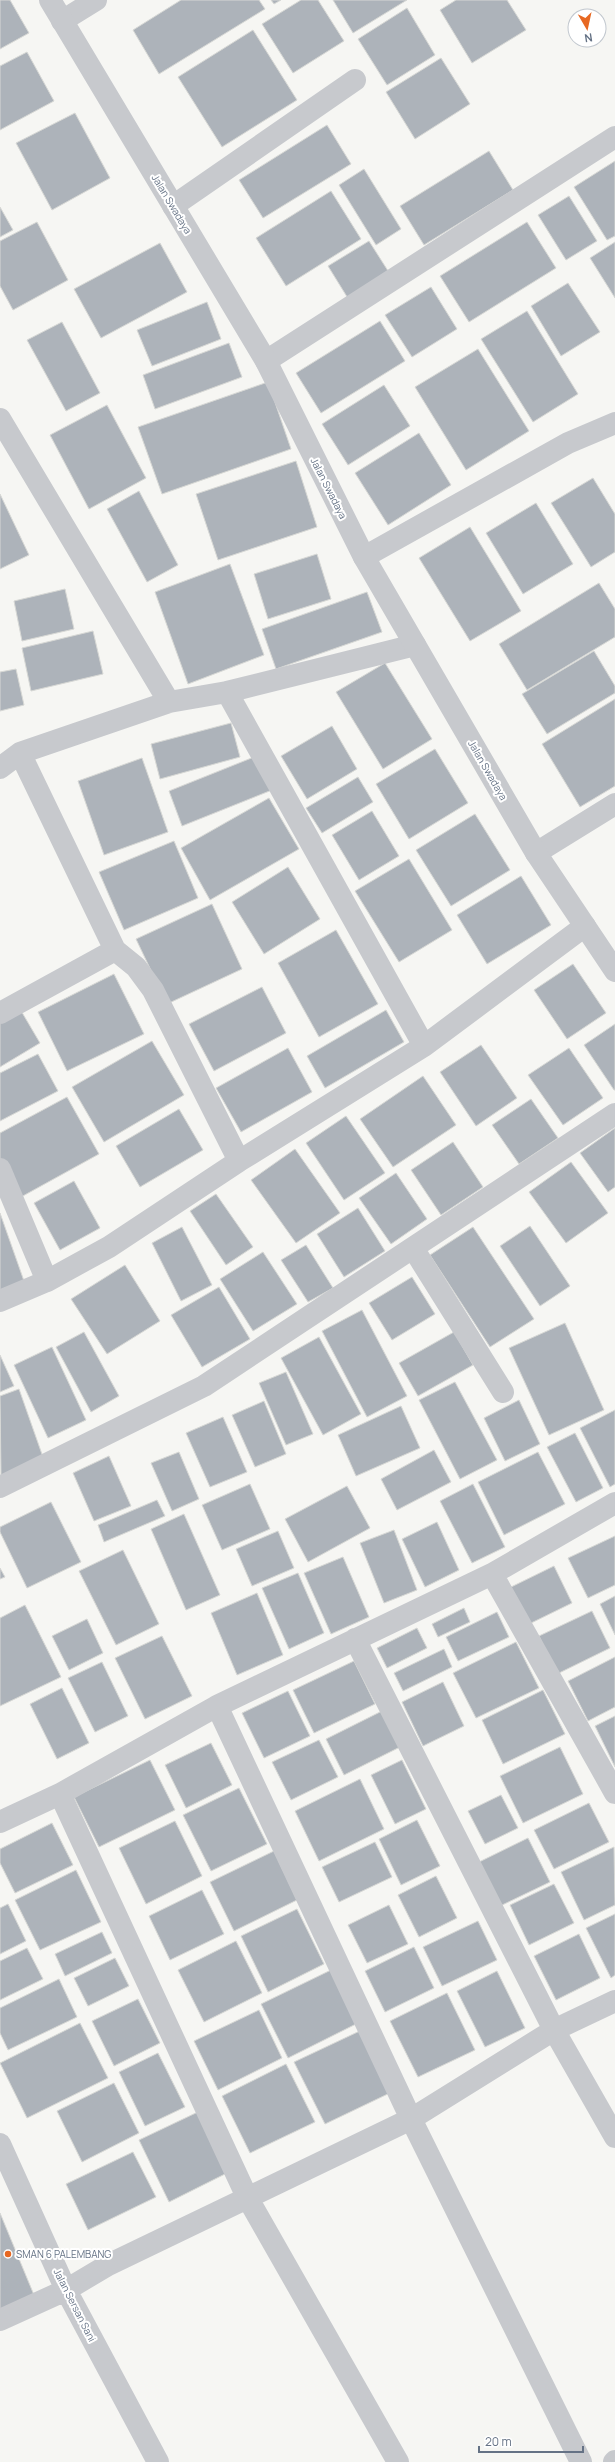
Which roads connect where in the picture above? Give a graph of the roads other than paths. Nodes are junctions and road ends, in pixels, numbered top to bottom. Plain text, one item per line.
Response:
1 (50, 0) edge
2 (96, 0) edge
3 (62, 21) junction
4 (355, 80) dead end
5 (615, 137) edge
6 (173, 206) junction
7 (266, 361) junction
8 (0, 418) edge
9 (615, 423) edge
10 (364, 557) junction
11 (415, 645) junction
12 (227, 692) junction
13 (169, 702) junction
14 (20, 753) junction
15 (0, 768) edge
16 (615, 804) edge
17 (536, 853) junction
18 (585, 926) junction
19 (114, 950) junction
20 (615, 971) edge
21 (0, 1013) edge
22 (424, 1046) junction
23 (615, 1114) edge
24 (239, 1161) junction
25 (0, 1169) edge
26 (413, 1248) junction
27 (48, 1281) junction
28 (0, 1301) edge
29 (503, 1392) dead end
30 (0, 1487) edge
31 (615, 1504) edge
32 (492, 1574) junction
33 (355, 1640) junction
34 (217, 1706) junction
35 (615, 1793) edge
36 (60, 1794) junction
37 (0, 1822) edge
38 (615, 2001) edge
39 (554, 2030) junction
40 (411, 2119) junction
41 (615, 2137) edge
42 (0, 2144) edge
43 (247, 2197) junction
44 (66, 2290) junction
45 (0, 2320) edge
46 (158, 2462) edge
47 (398, 2462) edge
48 (581, 2462) edge

1 - 3 street, Jalan Swadaya
2 - 3 street
3 - 6 street, Jalan Swadaya
4 - 6 street
5 - 7 street
6 - 7 street, Jalan Swadaya
7 - 10 street, Jalan Swadaya
8 - 13 street
9 - 10 street
10 - 11 street, Jalan Swadaya
11 - 12 street
11 - 17 street, Jalan Swadaya
12 - 13 street
12 - 22 street
13 - 14 street
14 - 15 street
14 - 19 street
16 - 17 street
17 - 18 street, Jalan Swadaya
18 - 20 street, Jalan Swadaya
18 - 22 street
19 - 21 street
19 - 24 street
22 - 24 street
23 - 26 street
24 - 27 street
25 - 27 street
26 - 29 street
26 - 30 street
27 - 28 street
31 - 32 street
32 - 33 street
32 - 35 street
33 - 34 street
33 - 39 street
34 - 36 street
34 - 40 street
36 - 37 street
36 - 43 street
38 - 39 street
39 - 40 street
39 - 41 street
40 - 43 street
40 - 48 street
42 - 44 street, Jalan Sersan Sani
43 - 44 street
43 - 47 street
44 - 45 street
44 - 46 street, Jalan Sersan Sani

